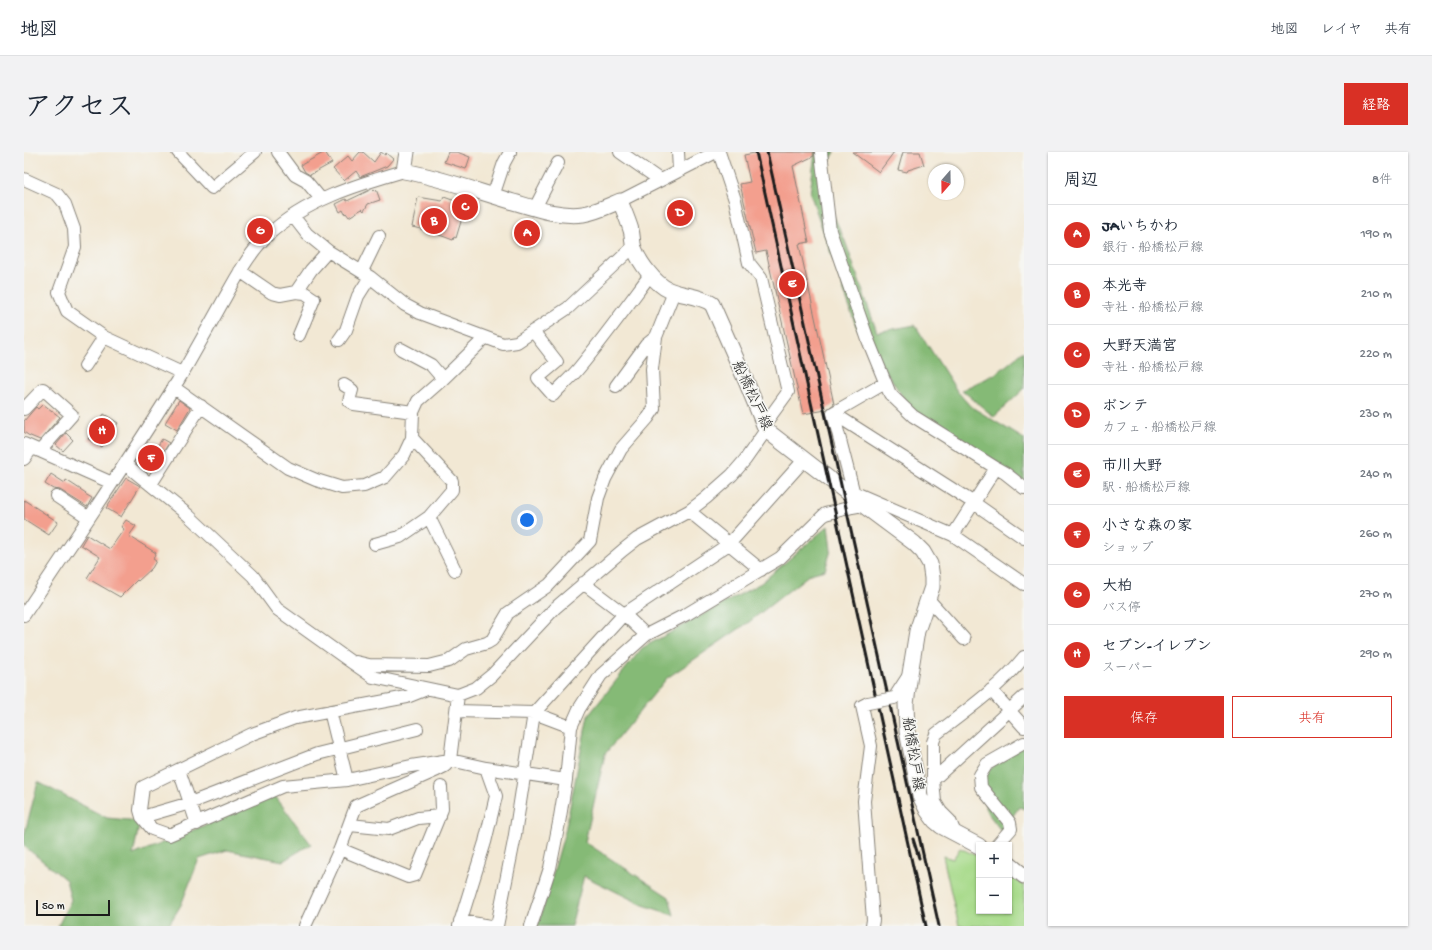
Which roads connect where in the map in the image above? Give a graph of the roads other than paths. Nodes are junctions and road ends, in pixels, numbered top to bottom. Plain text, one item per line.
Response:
1 (178, 152) edge
2 (255, 152) edge
3 (278, 152) edge
4 (407, 152) edge
5 (510, 152) edge
6 (620, 152) edge
7 (678, 152) edge
8 (716, 152) edge
9 (719, 152) edge
10 (821, 152) edge
11 (558, 163) dead end
12 (679, 170) junction
13 (404, 172) junction
14 (24, 179) edge
15 (660, 180) junction
16 (493, 196) junction
17 (321, 199) junction
18 (620, 201) junction
19 (535, 208) junction
20 (293, 216) junction
21 (379, 236) dead end
22 (633, 247) junction
23 (328, 251) junction
24 (240, 271) junction
25 (366, 274) junction
26 (650, 275) junction
27 (296, 292) junction
28 (674, 292) junction
29 (533, 331) junction
30 (299, 335) dead end
31 (104, 337) junction
32 (656, 337) junction
33 (485, 338) junction
34 (339, 340) dead end
35 (401, 349) dead end
36 (86, 366) dead end
37 (182, 373) junction
38 (443, 380) junction
39 (885, 383) junction
40 (344, 385) dead end
41 (616, 386) dead end
42 (173, 387) junction
43 (201, 406) junction
44 (24, 409) edge
45 (413, 412) junction
46 (833, 412) junction
47 (765, 427) junction
48 (412, 438) junction
49 (32, 447) edge
50 (24, 459) edge
51 (804, 460) junction
52 (125, 464) junction
53 (996, 468) junction
54 (112, 484) junction
55 (151, 484) junction
56 (1024, 488) edge
57 (56, 496) dead end
58 (857, 499) junction
59 (974, 503) junction
60 (689, 511) junction
61 (429, 517) junction
62 (89, 518) junction
63 (953, 535) junction
64 (1024, 538) edge
65 (374, 544) dead end
66 (729, 544) junction
67 (455, 570) dead end
68 (761, 570) junction
69 (583, 583) junction
70 (1024, 584) edge
71 (928, 599) junction
72 (624, 614) junction
73 (24, 615) edge
74 (646, 635) junction
75 (964, 639) dead end
76 (1024, 657) edge
77 (347, 659) junction
78 (910, 674) junction
79 (427, 690) junction
80 (991, 690) junction
81 (458, 695) junction
82 (1024, 696) edge
83 (1009, 710) junction
84 (330, 711) junction
85 (456, 711) junction
86 (534, 713) junction
87 (1024, 726) edge
88 (571, 727) junction
89 (417, 729) dead end
90 (1024, 743) edge
91 (339, 748) junction
92 (450, 760) junction
93 (486, 768) junction
94 (179, 770) junction
95 (525, 774) junction
96 (347, 780) junction
97 (566, 780) junction
98 (933, 780) junction
99 (441, 787) dead end
100 (190, 802) junction
101 (440, 816) junction
102 (142, 817) junction
103 (197, 824) junction
104 (350, 825) junction
105 (955, 833) junction
106 (1000, 842) edge
107 (976, 844) edge
108 (340, 848) junction
109 (1012, 866) edge
110 (1024, 876) edge
111 (459, 924) edge
112 (306, 926) edge
113 (490, 926) edge
114 (497, 926) edge
115 (531, 926) edge
116 (872, 926) edge

1 - 2 street
3 - 17 street
4 - 13 main road
5 - 16 street
6 - 15 street
7 - 12 street
8 - 12 street
9 - 47 street
10 - 39 street
11 - 19 street
12 - 15 street
13 - 16 main road
13 - 17 street
14 - 31 street
15 - 18 street
16 - 19 main road
17 - 20 street
18 - 19 main road
18 - 22 main road, 船橋松戸線
20 - 23 street
20 - 24 street
21 - 25 street
22 - 26 main road, 船橋松戸線
22 - 29 street
23 - 25 street
23 - 27 street
24 - 27 street
24 - 37 street
25 - 33 street
25 - 34 street
26 - 28 main road, 船橋松戸線
26 - 29 street
27 - 30 street
28 - 32 street
28 - 47 main road, 船橋松戸線
29 - 33 street
31 - 36 street
31 - 37 street
32 - 41 street
32 - 77 street
33 - 38 street
35 - 38 street
37 - 42 street
38 - 45 street
39 - 46 street
39 - 53 street
40 - 45 street
42 - 43 street
42 - 52 street
43 - 48 street
43 - 55 street
44 - 49 street
45 - 48 street
46 - 58 street
46 - 59 street
47 - 51 main road, 船橋松戸線
47 - 60 street
48 - 61 street
49 - 50 street
49 - 54 street
51 - 58 main road, 船橋松戸線
51 - 66 street
52 - 54 street
52 - 55 street
53 - 56 street
53 - 59 street
54 - 62 street
55 - 77 street
57 - 62 street
58 - 63 street
58 - 68 street
58 - 71 main road, 船橋松戸線
59 - 63 street
59 - 64 street
60 - 66 street
60 - 69 street
61 - 65 street
61 - 67 street
62 - 73 street
63 - 70 street
66 - 68 street
66 - 72 street
68 - 74 street
69 - 72 street
69 - 81 street
71 - 75 street
71 - 78 main road, 船橋松戸線
72 - 74 street
72 - 86 street
74 - 88 street
76 - 80 street
77 - 79 street
78 - 105 main road, 船橋松戸線
78 - 116 street, bridge
79 - 81 street
79 - 84 street
80 - 83 street
80 - 98 street
81 - 85 street
82 - 83 street
83 - 87 street
83 - 98 street
84 - 91 street
84 - 94 street
85 - 86 street
85 - 92 street
86 - 88 street
86 - 95 street
88 - 97 street
89 - 91 street
90 - 106 street
91 - 96 street
91 - 100 street
92 - 93 street
92 - 96 street
92 - 104 street
93 - 95 street
93 - 111 street
94 - 100 street
94 - 102 street
95 - 97 street
95 - 114 street
96 - 103 street
97 - 115 street
98 - 105 street
99 - 101 street
100 - 102 street
100 - 103 street
101 - 104 street
101 - 108 street
102 - 103 street
104 - 108 street
105 - 107 main road, 船橋松戸線
108 - 112 street
109 - 110 main road
111 - 113 street

